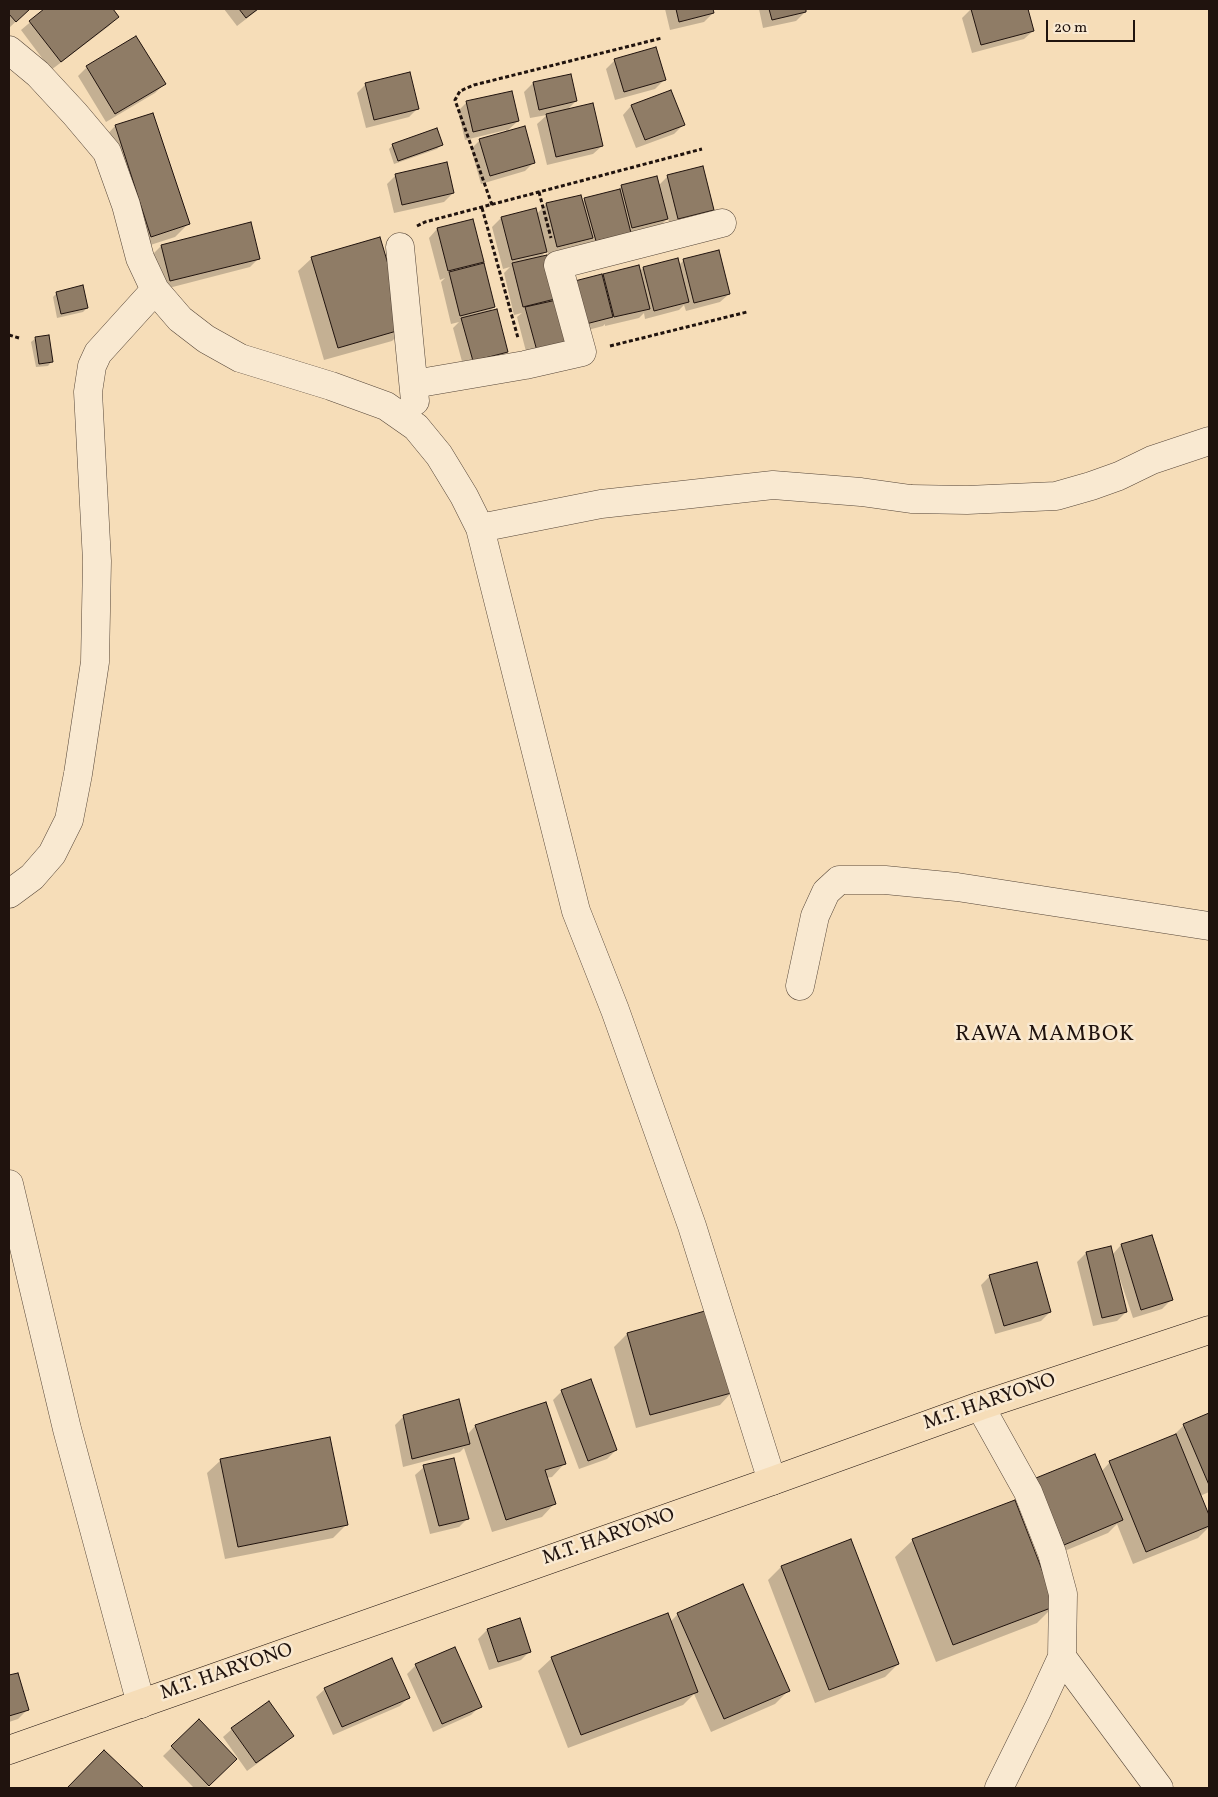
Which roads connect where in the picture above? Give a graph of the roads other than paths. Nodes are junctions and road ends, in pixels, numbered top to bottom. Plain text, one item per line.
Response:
1 (9, 50) edge
2 (722, 223) dead end
3 (400, 247) road end
4 (155, 290) junction
5 (414, 384) junction
6 (416, 427) junction
7 (1209, 442) edge
8 (480, 528) junction
9 (9, 894) edge
10 (1209, 926) edge
11 (800, 986) dead end
12 (9, 1184) edge
13 (1209, 1330) edge
14 (980, 1406) junction
15 (772, 1481) junction
16 (1062, 1657) junction
17 (141, 1704) junction
18 (9, 1750) edge
19 (999, 1788) edge
20 (1159, 1788) edge

1 - 4 street
2 - 5 street
3 - 5 street
4 - 6 street
4 - 9 street
5 - 6 street
6 - 8 street
7 - 8 street
8 - 15 street
10 - 11 street
12 - 17 street
13 - 14 highway, M.T. HARYONO
14 - 15 highway, M.T. HARYONO
14 - 16 street
15 - 17 highway, M.T. HARYONO
16 - 19 street
16 - 20 street
17 - 18 highway, M.T. HARYONO

